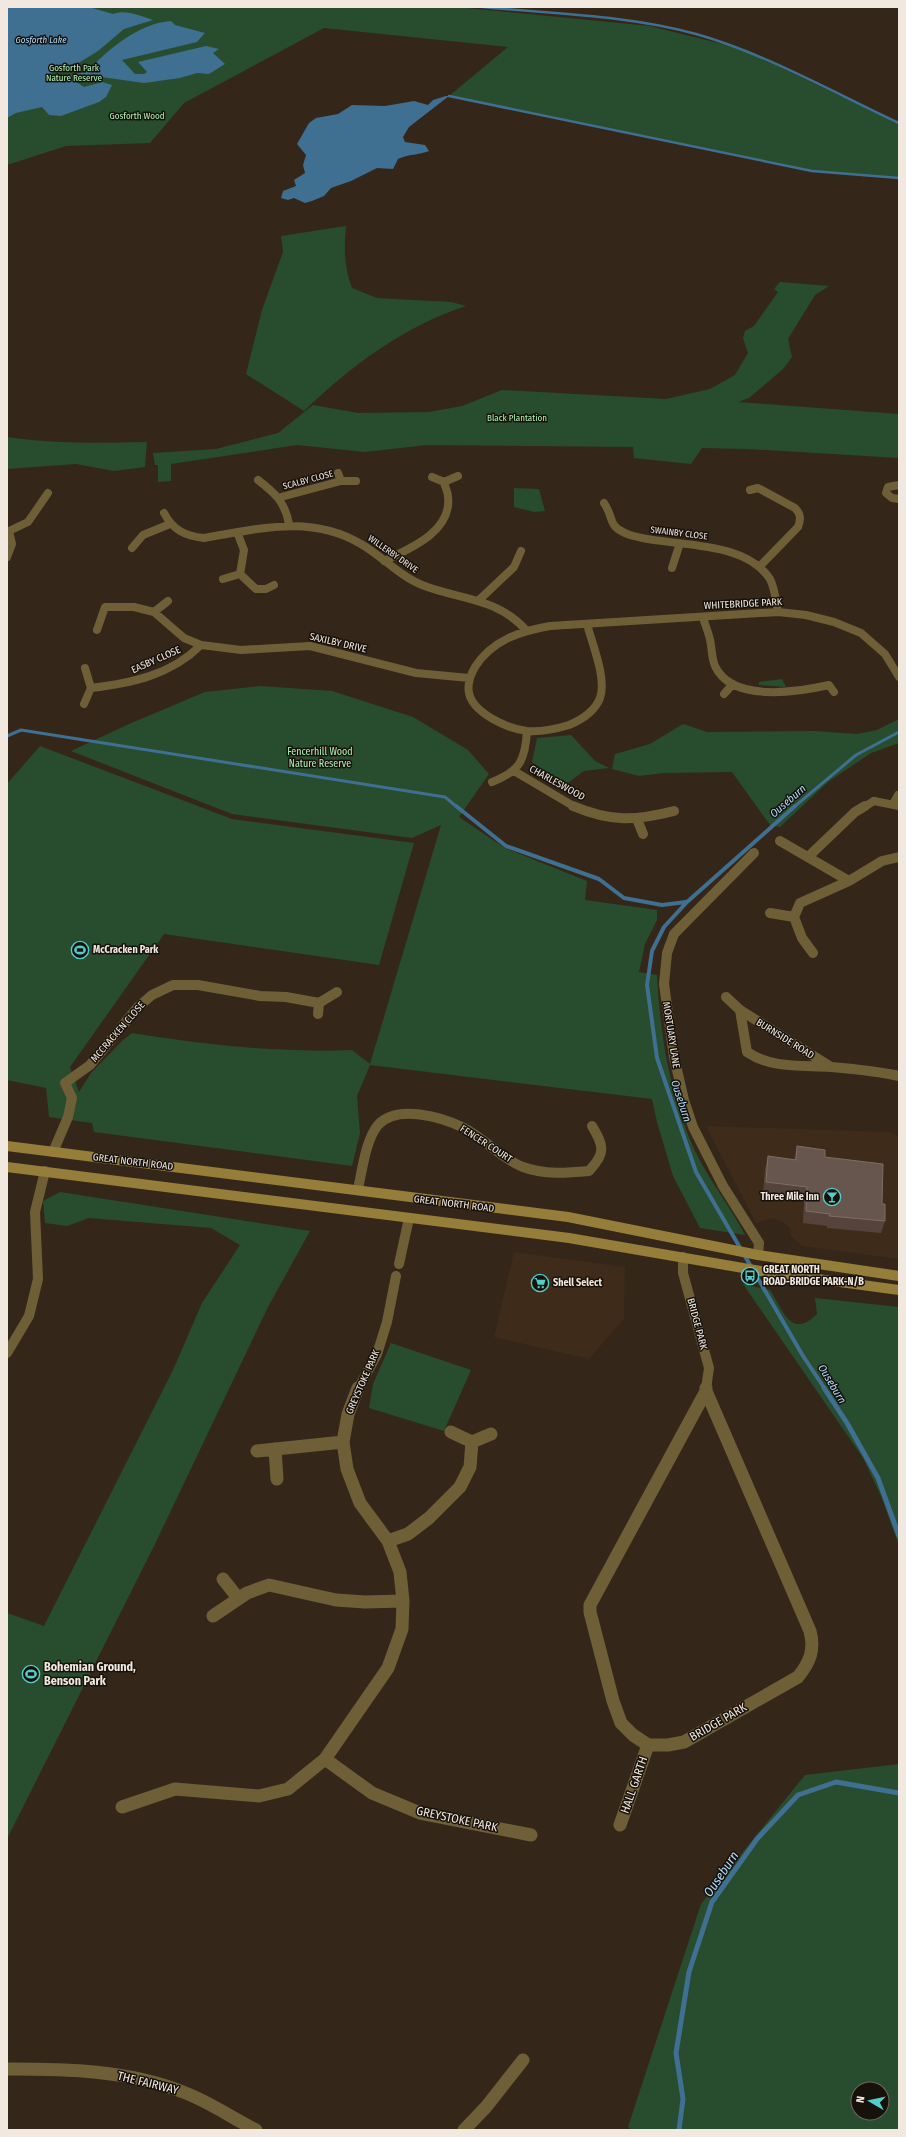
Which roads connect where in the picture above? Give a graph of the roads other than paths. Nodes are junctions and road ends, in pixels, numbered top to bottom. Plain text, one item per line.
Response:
1 (338, 473) dead end
2 (458, 476) dead end
3 (432, 477) dead end
4 (258, 480) dead end
5 (341, 481) junction
6 (356, 481) dead end
7 (444, 482) junction
8 (899, 485) edge
9 (758, 488) dead end
10 (48, 493) dead end
11 (281, 497) junction
12 (899, 499) edge
13 (616, 506) dead end
14 (164, 513) dead end
15 (170, 524) junction
16 (288, 524) junction
17 (8, 531) edge
18 (237, 532) junction
19 (680, 543) junction
20 (132, 548) dead end
21 (521, 551) dead end
22 (7, 557) edge
23 (384, 561) junction
24 (759, 567) junction
25 (672, 568) dead end
26 (240, 574) junction
27 (223, 579) dead end
28 (274, 585) dead end
29 (479, 600) junction
30 (168, 601) dead end
31 (154, 612) junction
32 (778, 612) junction
33 (703, 618) junction
34 (587, 624) junction
35 (97, 630) dead end
36 (526, 630) junction
37 (201, 645) junction
38 (895, 660) edge
39 (85, 668) dead end
40 (899, 677) edge
41 (469, 678) junction
42 (733, 684) junction
43 (831, 686) dead end
44 (91, 688) junction
45 (724, 694) dead end
46 (84, 704) dead end
47 (527, 731) junction
48 (514, 771) junction
49 (492, 782) dead end
50 (898, 795) edge
51 (896, 805) edge
52 (674, 811) dead end
53 (637, 819) junction
54 (643, 834) dead end
55 (780, 841) dead end
56 (754, 853) dead end
57 (809, 856) junction
58 (899, 857) edge
59 (849, 882) junction
60 (770, 913) dead end
61 (794, 917) junction
62 (813, 953) dead end
63 (337, 992) dead end
64 (726, 997) dead end
65 (319, 1002) junction
66 (740, 1010) junction
67 (318, 1014) dead end
68 (830, 1067) junction
69 (899, 1076) edge
70 (592, 1126) dead end
71 (7, 1146) edge
72 (53, 1152) junction
73 (7, 1167) edge
74 (45, 1171) junction
75 (358, 1189) junction
76 (409, 1218) junction
77 (758, 1255) junction
78 (683, 1257) junction
79 (899, 1276) edge
80 (899, 1290) edge
81 (7, 1353) edge
82 (706, 1390) junction
83 (451, 1432) dead end
84 (491, 1434) dead end
85 (343, 1442) junction
86 (472, 1442) junction
87 (275, 1449) junction
88 (257, 1451) dead end
89 (277, 1479) dead end
90 (388, 1541) junction
91 (224, 1579) dead end
92 (238, 1598) junction
93 (403, 1601) junction
94 (213, 1616) dead end
95 (648, 1745) junction
96 (325, 1760) junction
97 (122, 1807) dead end
98 (620, 1825) dead end
99 (531, 1835) dead end
100 (523, 2060) dead end
101 (7, 2069) edge
102 (256, 2130) edge
103 (464, 2130) edge

1 - 5 street, SCALBY CLOSE
2 - 7 street
3 - 7 street
4 - 11 street, SCALBY CLOSE
5 - 6 street, SCALBY CLOSE
5 - 11 street, SCALBY CLOSE
7 - 23 street
8 - 12 street
9 - 24 street
10 - 17 street
11 - 16 street, SCALBY CLOSE
13 - 19 street, SWAINBY CLOSE
14 - 15 street
15 - 18 street, WILLERBY DRIVE
15 - 20 street
16 - 18 street, WILLERBY DRIVE
16 - 23 street, WILLERBY DRIVE
17 - 22 street
18 - 26 street
19 - 24 street, SWAINBY CLOSE
19 - 25 street
21 - 29 street
23 - 29 street, WILLERBY DRIVE
24 - 32 street, SWAINBY CLOSE
26 - 27 street
26 - 28 street
29 - 36 street, WILLERBY DRIVE
30 - 31 street
31 - 35 street
31 - 37 street, SAXILBY DRIVE
32 - 33 street, WHITEBRIDGE PARK
32 - 38 street, WHITEBRIDGE PARK
33 - 34 street, WHITEBRIDGE PARK
33 - 42 street
34 - 36 street
34 - 47 street
36 - 41 street
37 - 41 street, SAXILBY DRIVE
37 - 44 street, EASBY CLOSE
38 - 40 street, WHITEBRIDGE PARK
39 - 44 street
41 - 47 street
42 - 43 street
42 - 45 street
44 - 46 street
47 - 48 street, CHARLESWOOD
48 - 49 street, CHARLESWOOD
48 - 53 street, CHARLESWOOD
50 - 51 street
51 - 57 street
52 - 53 street, CHARLESWOOD
53 - 54 street
55 - 57 street
56 - 77 street, MORTUARY LANE
57 - 59 street
58 - 59 street
59 - 61 street
60 - 61 street
61 - 62 street
63 - 65 street
64 - 66 street, BURNSIDE ROAD
65 - 67 street
65 - 72 street, MCCRACKEN CLOSE
66 - 68 street, BURNSIDE ROAD
66 - 68 street, BURNSIDE ROAD
68 - 69 street, BURNSIDE ROAD
70 - 75 street, FENCER COURT
71 - 72 main road, GREAT NORTH ROAD
72 - 75 main road, GREAT NORTH ROAD
73 - 74 main road, GREAT NORTH ROAD
74 - 76 main road, GREAT NORTH ROAD
74 - 81 street
75 - 77 main road, GREAT NORTH ROAD
76 - 78 main road, GREAT NORTH ROAD
76 - 85 street, GREYSTOKE PARK
77 - 79 main road, GREAT NORTH ROAD
78 - 80 main road, GREAT NORTH ROAD
78 - 82 street, BRIDGE PARK
82 - 95 street, BRIDGE PARK
82 - 95 street, BRIDGE PARK
83 - 86 street
84 - 86 street
85 - 87 street
85 - 90 street, GREYSTOKE PARK
86 - 90 street
87 - 88 street
87 - 89 street
90 - 93 street, GREYSTOKE PARK
91 - 92 street
92 - 93 street
92 - 94 street
93 - 96 street, GREYSTOKE PARK
95 - 98 street, HALL GARTH
96 - 97 street, GREYSTOKE PARK
96 - 99 street, GREYSTOKE PARK
100 - 103 street
101 - 102 street, THE FAIRWAY

